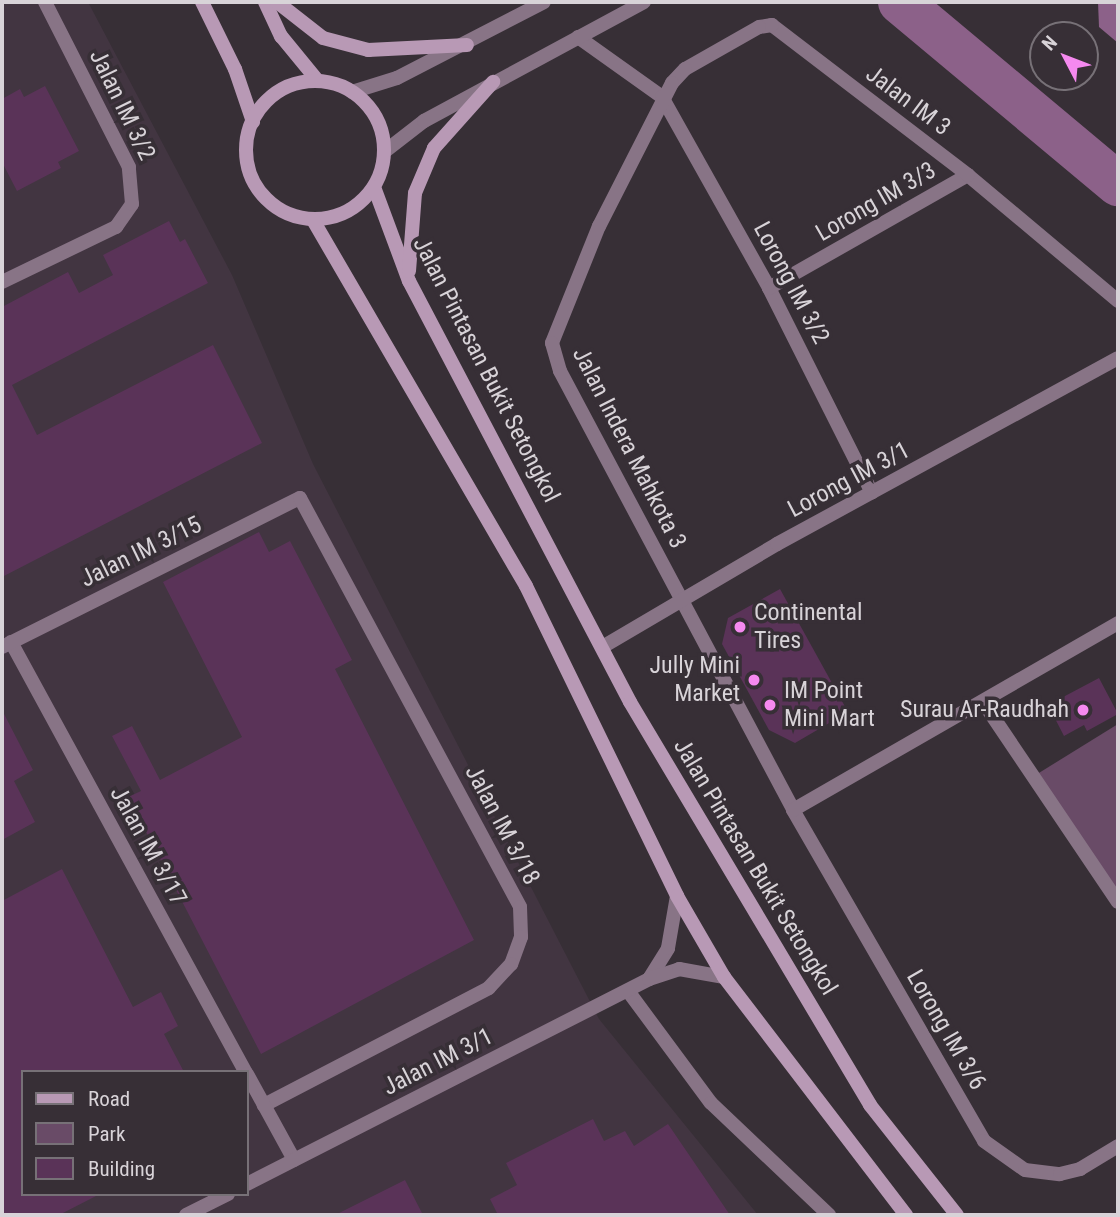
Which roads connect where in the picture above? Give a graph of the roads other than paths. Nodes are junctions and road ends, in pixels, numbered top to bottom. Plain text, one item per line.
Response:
1 (46, 2) edge
2 (202, 2) edge
3 (265, 2) edge
4 (277, 2) edge
5 (544, 2) edge
6 (644, 2) edge
7 (579, 37) junction
8 (467, 45) junction
9 (318, 81) junction
10 (493, 82) junction
11 (352, 92) junction
12 (662, 97) junction
13 (253, 122) junction
14 (384, 152) junction
15 (968, 175) junction
16 (374, 187) junction
17 (313, 220) junction
18 (409, 281) junction
19 (2, 282) edge
20 (769, 288) junction
21 (1118, 301) edge
22 (1118, 358) edge
23 (872, 493) junction
24 (300, 498) joint
25 (683, 604) junction
26 (1118, 623) edge
27 (6, 644) edge
28 (604, 646) junction
29 (983, 702) junction
30 (793, 810) junction
31 (1116, 894) edge
32 (677, 896) junction
33 (724, 977) junction
34 (649, 979) junction
35 (628, 991) junction
36 (244, 1070) edge
37 (248, 1077) edge
38 (264, 1105) junction
39 (1118, 1146) edge
40 (294, 1160) junction
41 (248, 1184) edge
42 (224, 1196) edge
43 (186, 1215) edge
44 (829, 1215) edge
45 (906, 1215) edge
46 (957, 1215) edge

1 - 19 street, Jalan IM 3/2
2 - 13 main road
3 - 9 main road
4 - 8 main road
5 - 8 street
6 - 7 street
7 - 10 street
7 - 12 street
8 - 11 street
9 - 11 main road
9 - 13 main road
10 - 14 street
10 - 18 main road
11 - 14 main road
12 - 15 street, Jalan IM 3
12 - 20 street, Lorong IM 3/2
12 - 25 street, Jalan Indera Mahkota 3
13 - 17 main road
14 - 16 main road
15 - 20 street, Lorong IM 3/3
15 - 21 street, Jalan IM 3
16 - 17 main road
16 - 18 main road, Jalan Pintasan Bukit Setongkol
17 - 32 main road
18 - 28 main road, Jalan Pintasan Bukit Setongkol
20 - 23 street, Lorong IM 3/2
22 - 23 street, Lorong IM 3/1
23 - 25 street, Lorong IM 3/1
24 - 27 street, Jalan IM 3/15
24 - 38 street, Jalan IM 3/18
25 - 28 street, Lorong IM 3/1
25 - 30 street, Jalan Indera Mahkota 3
26 - 29 street
27 - 36 street, Jalan IM 3/17
28 - 46 main road, Jalan Pintasan Bukit Setongkol
29 - 30 street
29 - 31 street
30 - 39 street, Lorong IM 3/6
32 - 33 main road
32 - 34 street, Jalan IM 3/1
33 - 34 street, Jalan IM 3/1
33 - 45 main road
34 - 35 street, Jalan IM 3/1
35 - 40 street, Jalan IM 3/1
35 - 44 street
37 - 38 street, Jalan IM 3/17
38 - 40 street, Jalan IM 3/17
40 - 41 street, Jalan IM 3/1
42 - 43 street

